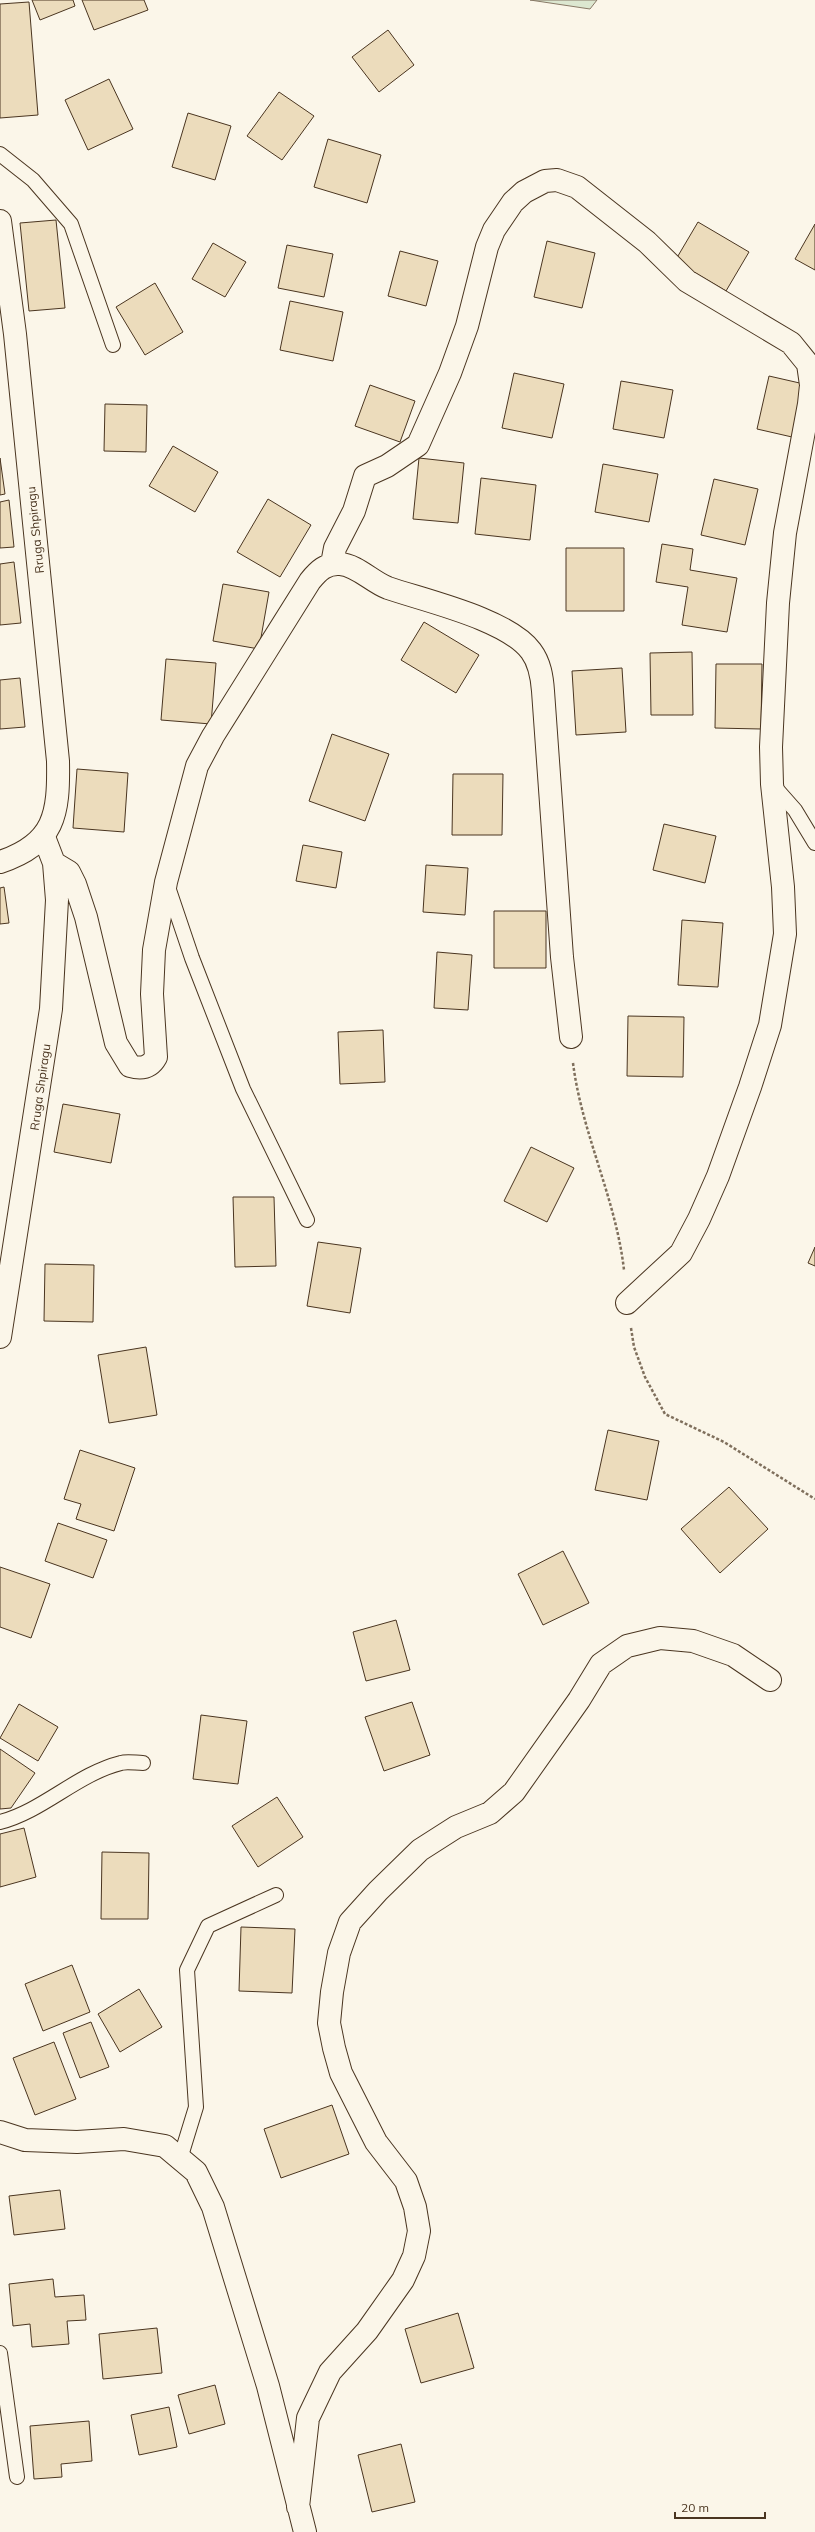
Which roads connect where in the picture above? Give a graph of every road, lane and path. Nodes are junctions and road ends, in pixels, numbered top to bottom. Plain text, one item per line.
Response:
1 (0, 154) edge
2 (0, 221) edge
3 (113, 345) dead end
4 (813, 373) edge
5 (332, 564) junction
6 (772, 784) junction
7 (44, 837) junction
8 (815, 843) edge
9 (0, 862) edge
10 (54, 863) junction
11 (166, 882) junction
12 (571, 1036) dead end
13 (307, 1220) dead end
14 (627, 1304) dead end
15 (0, 1337) edge
16 (770, 1680) dead end
17 (143, 1763) dead end
18 (0, 1822) edge
19 (276, 1895) dead end
20 (0, 2132) edge
21 (180, 2159) junction
22 (0, 2353) edge
23 (17, 2477) dead end
24 (298, 2507) junction
25 (305, 2532) edge

1 - 3 lane
2 - 7 street, Rruga Shpiragu
4 - 5 street
4 - 6 street
5 - 11 street
5 - 12 street
6 - 8 lane
6 - 14 street
7 - 9 street, Rruga Shpiragu
7 - 10 street, Rruga Shpiragu
10 - 11 street
10 - 15 street, Rruga Shpiragu
11 - 13 lane
16 - 24 street
17 - 18 lane
19 - 21 lane
20 - 21 street
21 - 24 street
22 - 23 lane
24 - 25 street

